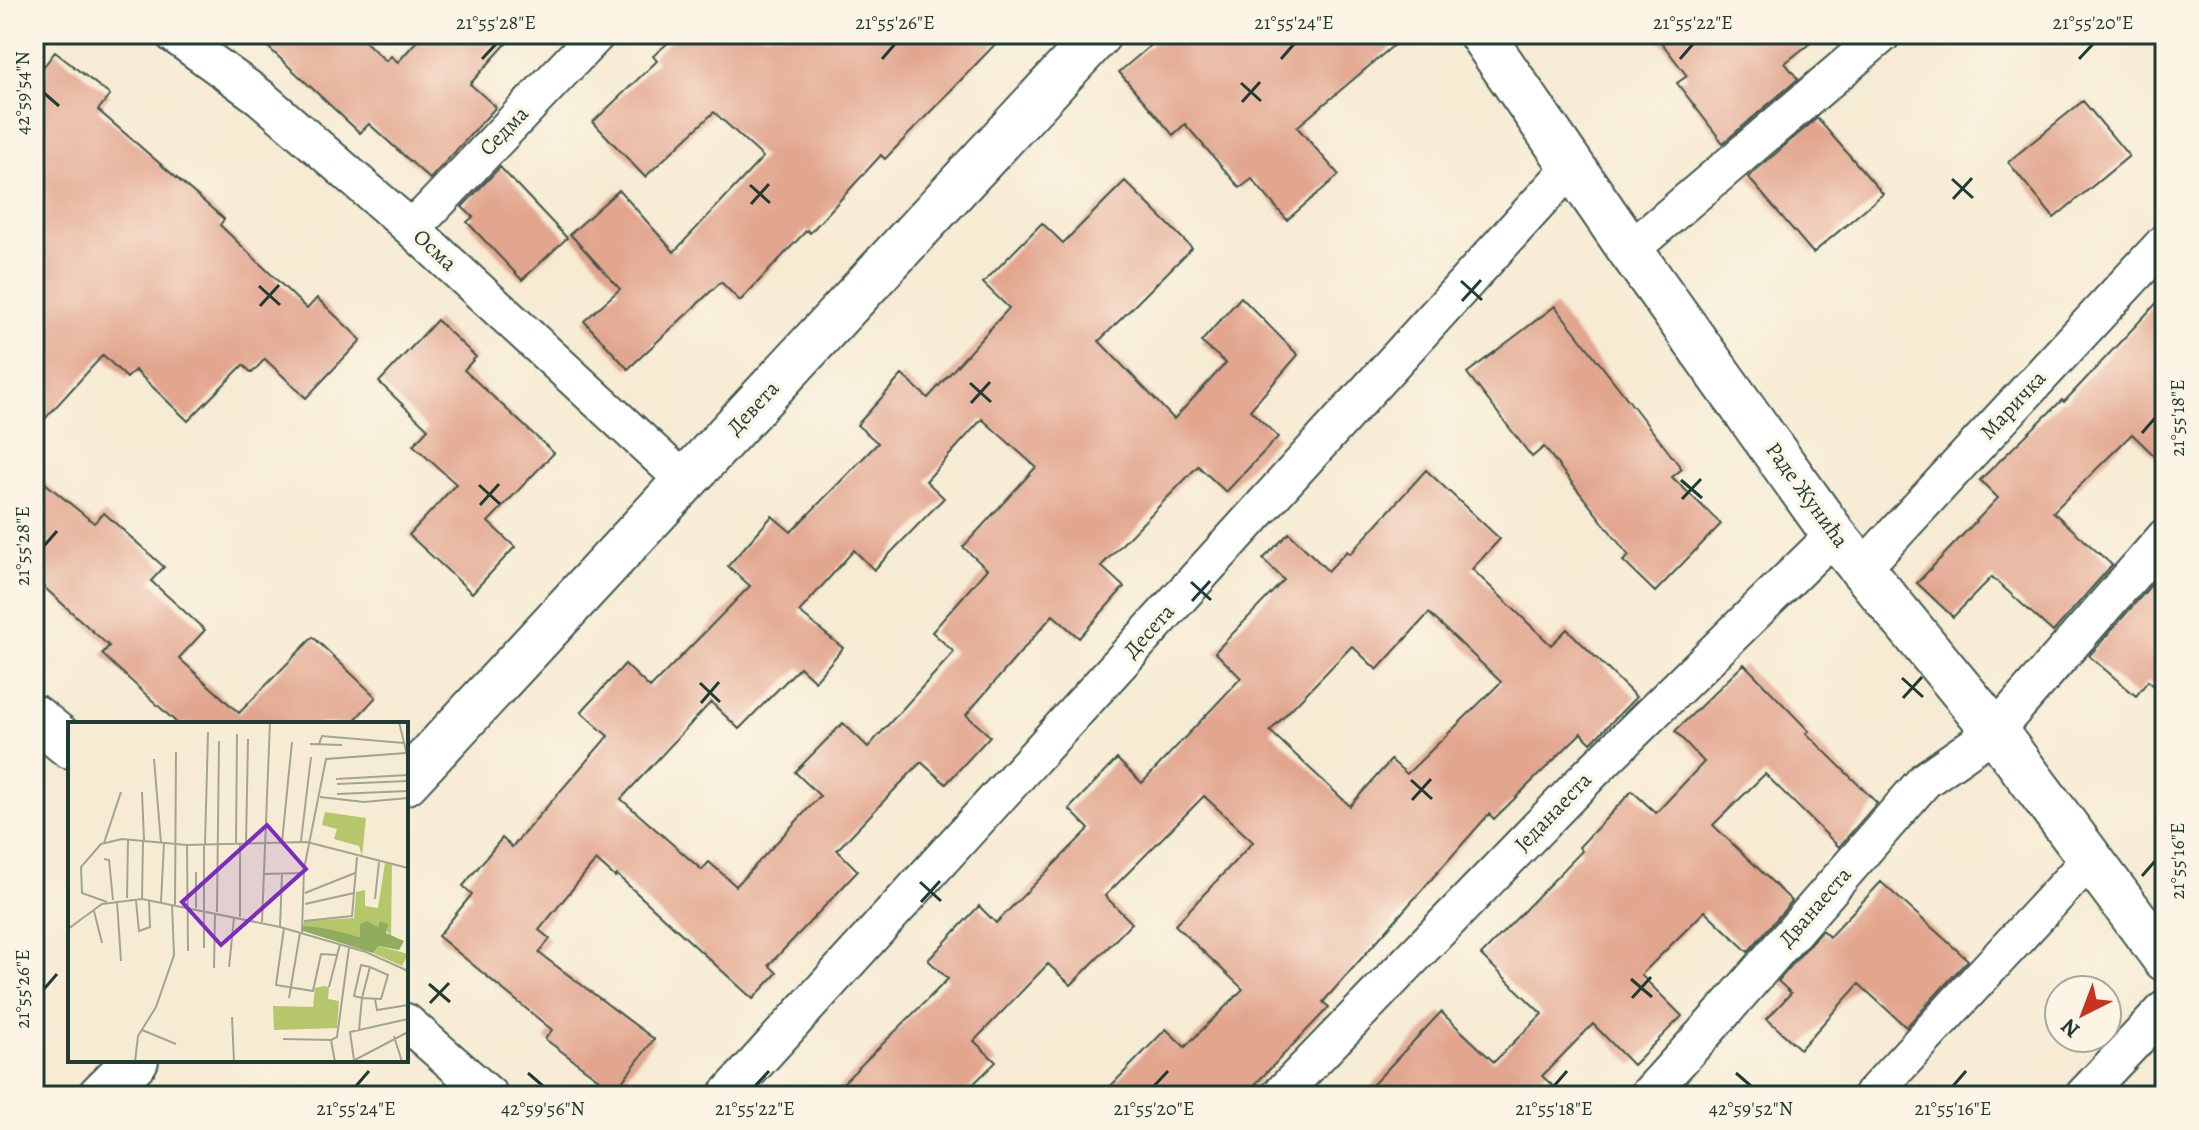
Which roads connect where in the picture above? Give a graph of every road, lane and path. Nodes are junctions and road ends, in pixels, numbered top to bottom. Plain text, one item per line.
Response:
1 (173, 34) edge
2 (597, 34) edge
3 (1099, 34) edge
4 (1481, 34) edge
5 (1883, 34) edge
6 (1573, 165) junction
7 (412, 229) junction
8 (2165, 242) edge
9 (1630, 250) junction
10 (685, 481) junction
11 (1834, 535) junction
12 (2165, 537) edge
13 (1862, 569) junction
14 (34, 717) edge
15 (1995, 731) junction
16 (68, 744) edge
17 (408, 780) edge
18 (2090, 859) junction
19 (2165, 959) edge
20 (2165, 1009) edge
21 (408, 1024) edge
22 (134, 1062) edge
23 (100, 1096) edge
24 (490, 1096) edge
25 (726, 1096) edge
26 (1279, 1096) edge
27 (1647, 1096) edge
28 (1871, 1096) edge
29 (2083, 1096) edge

1 - 7 street, Осма
2 - 7 street, Седма
3 - 10 main road, Девета
4 - 6 main road, Раде Жунића
5 - 9 street
6 - 9 main road, Раде Жунића
6 - 25 street, Десета
7 - 10 street, Осма
8 - 13 street, Маричка
9 - 11 main road, Раде Жунића
10 - 17 main road, Девета
11 - 13 main road, Раде Жунића
11 - 26 street, Једанаеста
12 - 15 street
13 - 15 main road, Раде Жунића
14 - 16 main road
15 - 18 main road, Раде Жунића
15 - 27 street, Дванаеста
18 - 19 main road, Раде Жунића
18 - 28 street
20 - 29 street
21 - 24 street
22 - 23 main road

